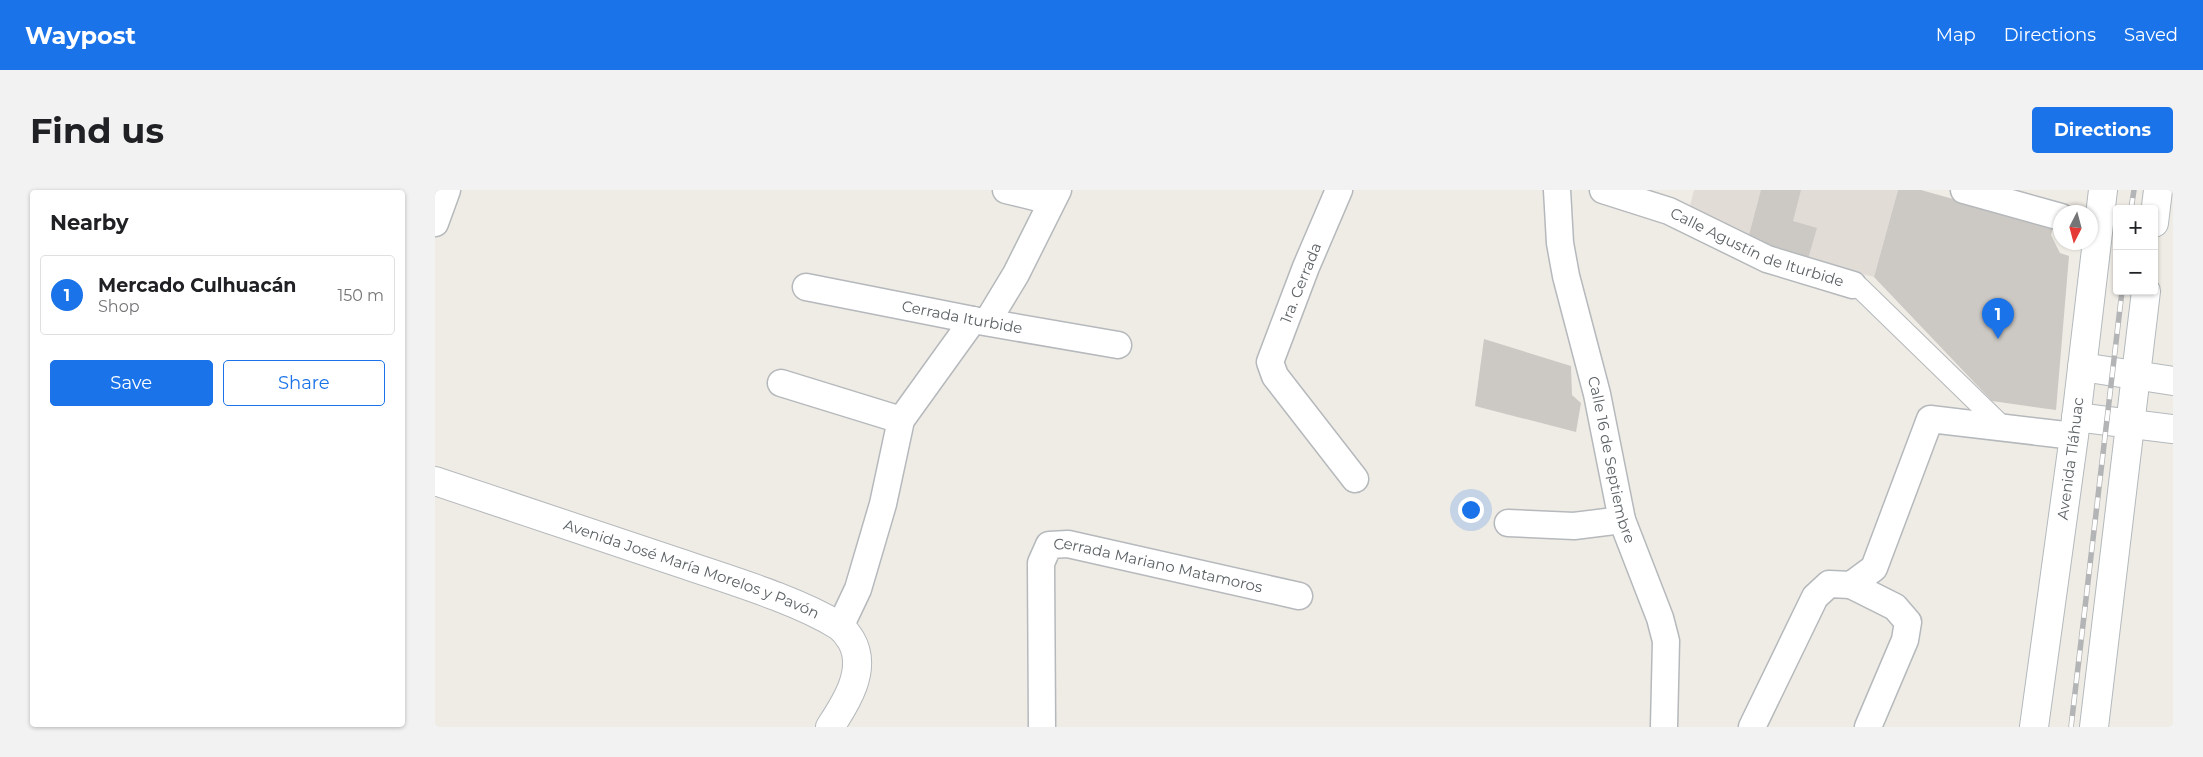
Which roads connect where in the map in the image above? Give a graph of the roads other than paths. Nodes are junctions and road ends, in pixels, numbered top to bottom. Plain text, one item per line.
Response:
1 (447, 190) edge
2 (1006, 190) edge
3 (1339, 190) edge
4 (1557, 190) edge
5 (1603, 190) edge
6 (1964, 190) edge
7 (2103, 190) edge
8 (2158, 190) edge
9 (1055, 196) edge
10 (1672, 200) edge
11 (2156, 205) edge
12 (2098, 212) edge
13 (2053, 215) edge
14 (435, 223) edge
15 (2093, 250) edge
16 (1853, 285) joint
17 (806, 287) dead end
18 (2146, 295) edge
19 (980, 321) junction
20 (1118, 345) dead end
21 (2082, 367) junction
22 (2136, 376) junction
23 (2173, 381) edge
24 (781, 383) dead end
25 (901, 420) junction
26 (2131, 424) junction
27 (2075, 427) junction
28 (2173, 429) edge
29 (2007, 430) junction
30 (1355, 479) dead end
31 (435, 481) edge
32 (1622, 520) junction
33 (1508, 523) dead end
34 (1851, 585) junction
35 (1299, 596) dead end
36 (840, 627) junction
37 (830, 727) edge
38 (1042, 727) edge
39 (1664, 727) edge
40 (1752, 727) edge
41 (1868, 727) edge
42 (2034, 727) edge
43 (2095, 727) edge

1 - 14 street
2 - 9 street
3 - 30 street, 1ra. Cerrada
4 - 32 street, Calle 16 de Septiembre
5 - 10 street, Calle Agustín de Iturbide
6 - 13 street
7 - 12 main road, Avenida Tláhuac
8 - 11 main road
9 - 19 street
10 - 16 street, Calle Agustín de Iturbide
15 - 21 main road, Avenida Tláhuac
16 - 29 street, Calle Agustín de Iturbide
17 - 19 street, Cerrada Iturbide
18 - 22 main road
19 - 20 street, Cerrada Iturbide
19 - 25 street
21 - 22 main road
21 - 27 main road, Avenida Tláhuac
22 - 23 main road
22 - 26 main road
24 - 25 street
25 - 36 street
26 - 27 main road
26 - 28 main road
26 - 43 main road
27 - 29 street
27 - 42 main road, Avenida Tláhuac
29 - 34 street
31 - 36 main road, Avenida José María Morelos y Pavón
32 - 33 street
32 - 39 street, Calle 16 de Septiembre
34 - 40 street
34 - 41 street
35 - 38 street, Cerrada Mariano Matamoros
36 - 37 main road, Avenida José María Morelos y Pavón

